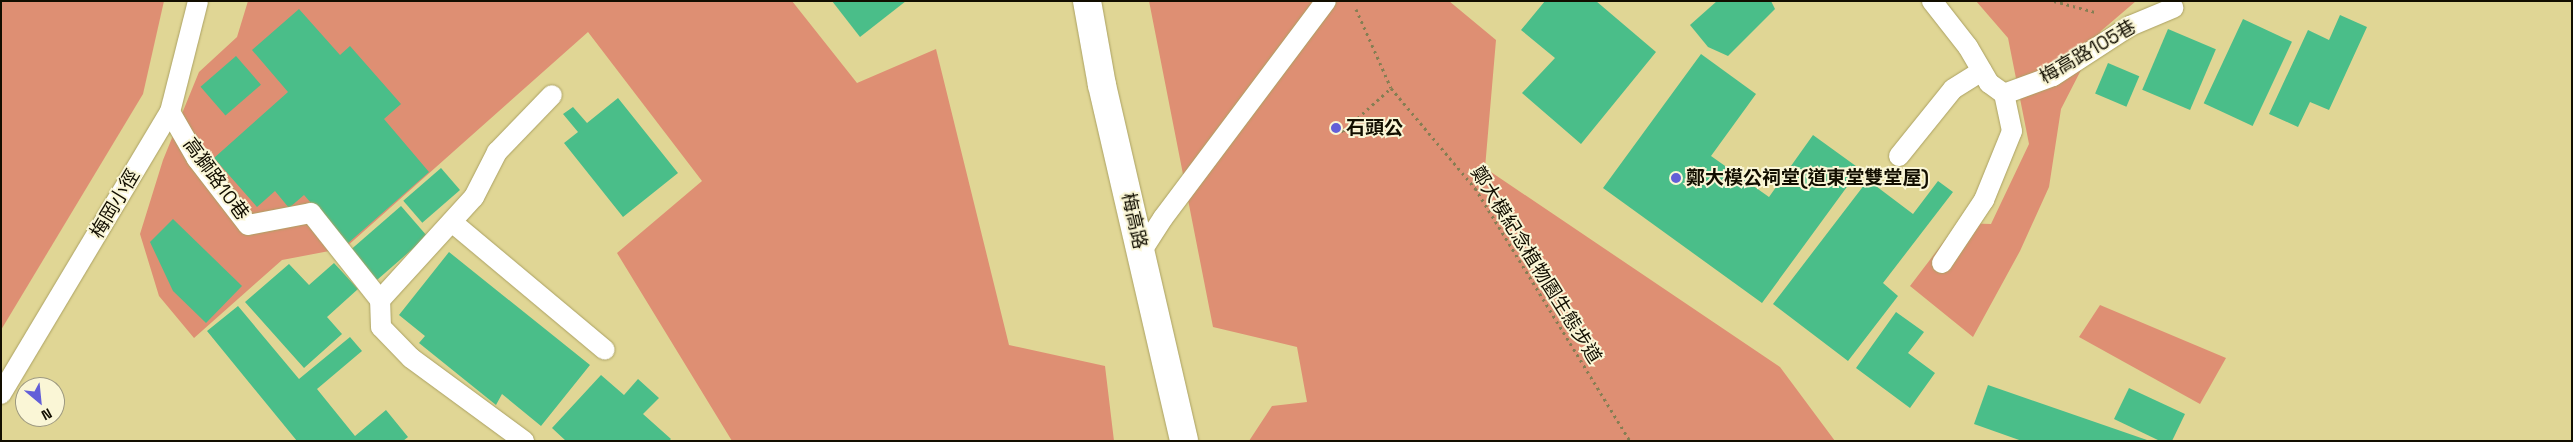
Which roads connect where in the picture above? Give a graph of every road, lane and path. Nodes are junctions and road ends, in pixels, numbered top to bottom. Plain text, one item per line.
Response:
1 (198, 1) edge
2 (1087, 1) edge
3 (1326, 1) edge
4 (1353, 1) edge
5 (1932, 1) edge
6 (2173, 8) dead end
7 (1982, 70) junction
8 (1390, 88) junction
9 (2004, 94) junction
10 (552, 95) dead end
11 (170, 112) junction
12 (1336, 128) dead end
13 (1899, 156) dead end
14 (452, 222) junction
15 (1140, 252) junction
16 (1942, 263) dead end
17 (380, 300) junction
18 (605, 350) dead end
19 (1, 394) edge
20 (524, 441) edge
21 (1184, 441) edge
22 (1630, 441) edge

1 - 11 lane, 梅岡小徑
2 - 15 street, 梅高路
3 - 15 lane
4 - 8 path, 鄭大模紀念植物園生態步道
5 - 7 lane
6 - 9 lane, 梅高路105巷
7 - 9 lane
7 - 13 lane
8 - 12 path
8 - 22 path, 鄭大模紀念植物園生態步道
9 - 16 lane
10 - 14 lane
11 - 17 lane, 高獅路10巷
11 - 19 lane, 梅岡小徑
14 - 17 lane
14 - 18 lane
15 - 21 street, 梅高路
17 - 20 lane

